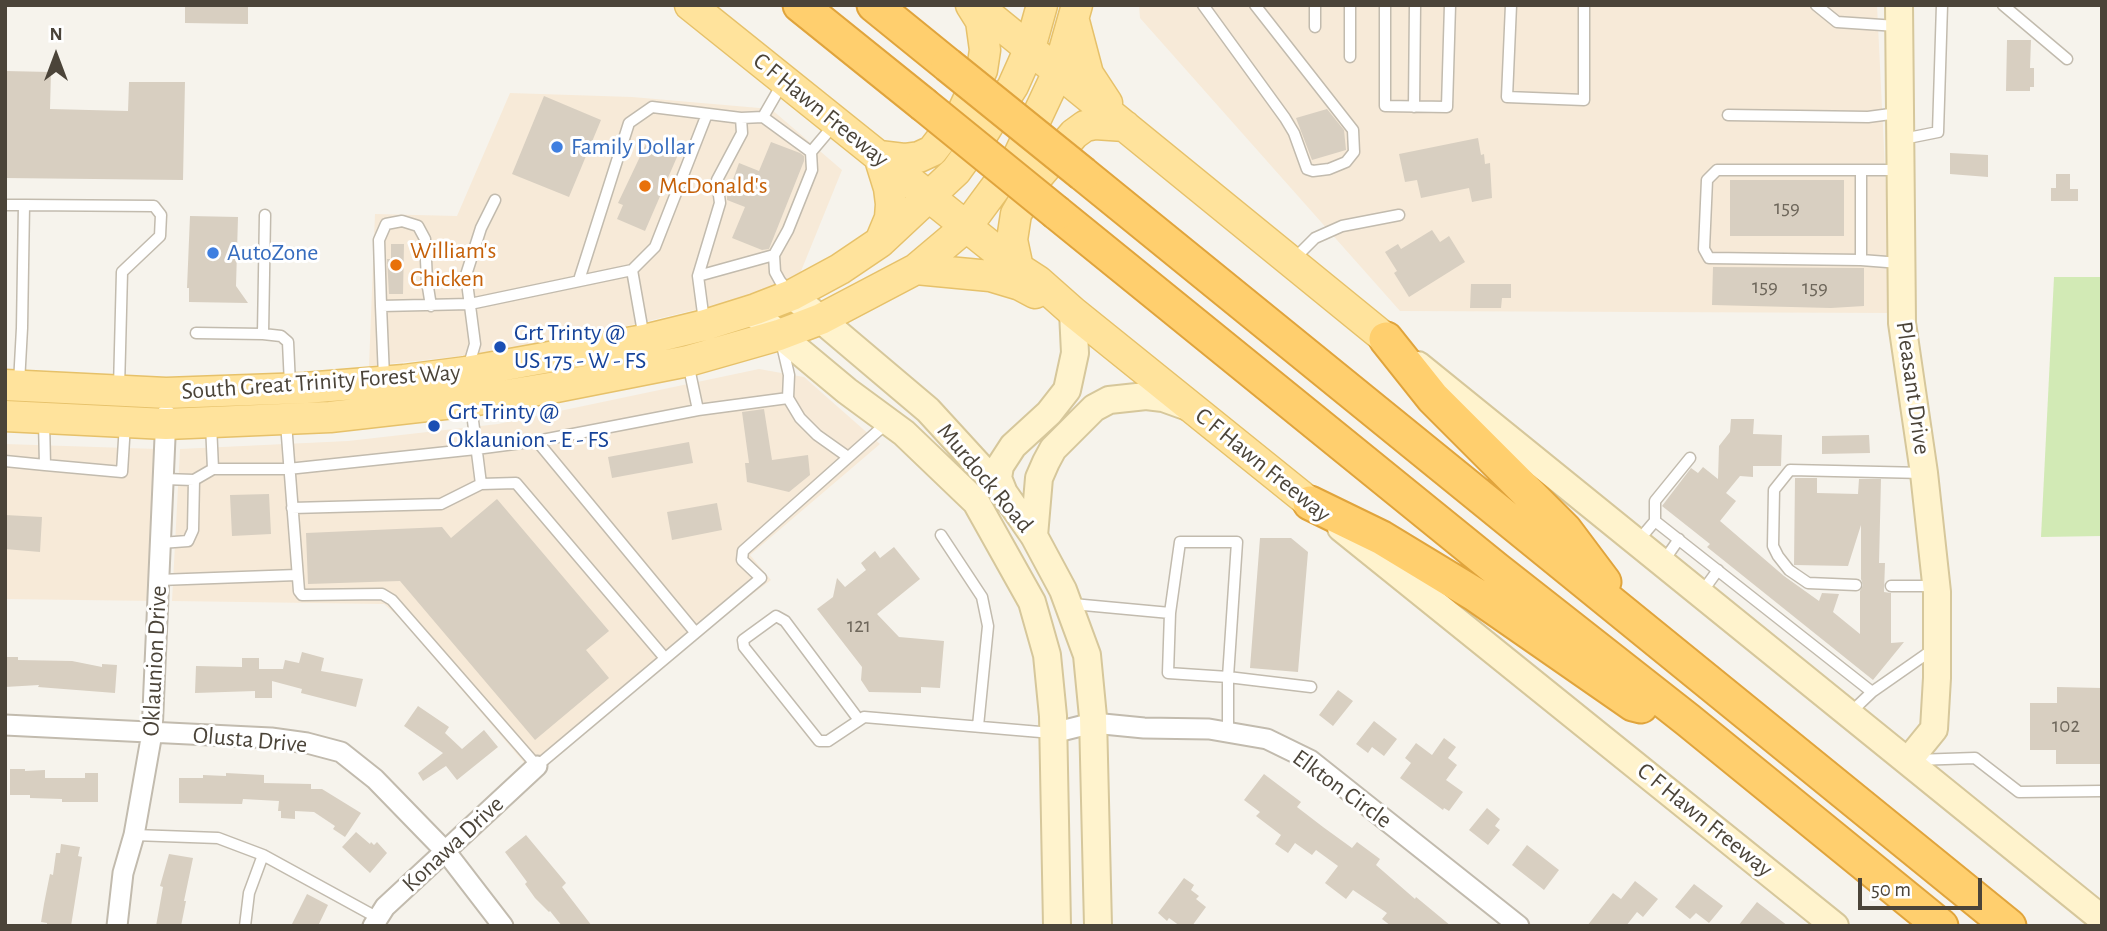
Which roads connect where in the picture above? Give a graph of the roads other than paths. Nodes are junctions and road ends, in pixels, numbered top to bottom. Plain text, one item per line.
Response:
1 (690, 5) edge
2 (800, 5) edge
3 (874, 5) edge
4 (974, 5) edge
5 (1042, 5) edge
6 (1203, 5) edge
7 (1255, 5) edge
8 (1315, 5) edge
9 (1350, 5) edge
10 (1385, 5) edge
11 (1415, 5) edge
12 (1450, 5) edge
13 (1511, 5) edge
14 (1584, 5) edge
15 (1816, 5) edge
16 (1942, 5) edge
17 (2003, 5) edge
18 (1075, 13) edge
19 (1899, 15) edge
20 (1315, 27) dead end
21 (1030, 48) junction
22 (1350, 57) dead end
23 (2067, 59) dead end
24 (1058, 72) junction
25 (783, 80) junction
26 (1414, 107) junction
27 (1899, 113) junction
28 (707, 114) junction
29 (1728, 116) dead end
30 (763, 117) junction
31 (741, 118) junction
32 (836, 122) junction
33 (1125, 126) junction
34 (1899, 140) junction
35 (811, 152) junction
36 (879, 156) junction
37 (1899, 170) junction
38 (1861, 171) junction
39 (930, 196) junction
40 (495, 200) dead end
41 (5, 205) edge
42 (24, 205) junction
43 (265, 215) dead end
44 (1399, 215) dead end
45 (967, 226) junction
46 (880, 242) junction
47 (774, 255) junction
48 (1861, 260) junction
49 (1292, 262) junction
50 (1900, 262) junction
51 (1018, 268) junction
52 (916, 269) junction
53 (632, 270) junction
54 (698, 276) junction
55 (579, 280) junction
56 (792, 295) junction
57 (470, 304) junction
58 (381, 306) junction
59 (431, 306) junction
60 (751, 310) junction
61 (1073, 312) junction
62 (821, 319) junction
63 (705, 325) junction
64 (196, 333) dead end
65 (263, 334) junction
66 (779, 335) junction
67 (1386, 339) junction
68 (644, 340) junction
69 (688, 361) junction
70 (466, 372) junction
71 (384, 381) junction
72 (12, 386) edge
73 (290, 388) junction
74 (119, 392) junction
75 (166, 393) junction
76 (788, 398) junction
77 (471, 401) junction
78 (1194, 409) junction
79 (698, 410) junction
80 (5, 416) edge
81 (44, 419) junction
82 (286, 420) junction
83 (888, 421) junction
84 (125, 423) junction
85 (211, 423) junction
86 (166, 424) junction
87 (537, 441) junction
88 (476, 449) junction
89 (848, 457) junction
90 (1690, 458) dead end
91 (5, 461) edge
92 (45, 465) junction
93 (213, 469) junction
94 (288, 469) junction
95 (1924, 473) junction
96 (163, 479) junction
97 (194, 480) junction
98 (481, 484) junction
99 (1004, 493) junction
100 (1310, 503) junction
101 (292, 508) junction
102 (1655, 521) junction
103 (941, 535) dead end
104 (995, 535) junction
105 (1034, 537) junction
106 (1678, 539) junction
107 (161, 542) junction
108 (1637, 542) junction
109 (1662, 562) junction
110 (1718, 570) junction
111 (297, 575) junction
112 (159, 580) junction
113 (1856, 585) dead end
114 (1891, 586) dead end
115 (1936, 586) junction
116 (1701, 593) junction
117 (1069, 604) junction
118 (1170, 613) junction
119 (1635, 623) junction
120 (695, 632) junction
121 (1937, 646) junction
122 (664, 657) junction
123 (1228, 677) junction
124 (1311, 687) dead end
125 (1872, 692) junction
126 (1850, 714) junction
127 (859, 720) junction
128 (1688, 720) junction
129 (1093, 723) junction
130 (5, 725) edge
131 (978, 726) junction
132 (1228, 731) junction
133 (152, 733) junction
134 (1053, 733) junction
135 (1908, 761) junction
136 (537, 766) junction
137 (2102, 791) edge
138 (134, 835) junction
139 (446, 852) junction
140 (263, 855) junction
141 (2102, 919) edge
142 (375, 922) edge
143 (117, 926) edge
144 (245, 926) edge
145 (503, 926) edge
146 (1057, 926) edge
147 (1098, 926) edge
148 (1519, 926) edge
149 (1835, 926) edge
150 (1941, 926) edge
151 (2009, 926) edge

1 - 25 main road, C F Hawn Freeway
2 - 128 highway, bridge
3 - 119 highway, bridge
4 - 21 main road
4 - 36 main road
5 - 21 main road, South Great Trinity Forest Way
6 - 7 lane
8 - 20 lane
9 - 22 lane
10 - 26 lane
11 - 26 lane
12 - 26 lane
13 - 14 lane
15 - 19 lane
16 - 34 lane
17 - 23 lane
18 - 24 main road, South Great Trinity Forest Way
18 - 33 main road
19 - 27 main road, Pleasant Drive
21 - 24 main road
21 - 39 main road, South Great Trinity Forest Way
24 - 33 main road
24 - 45 main road, South Great Trinity Forest Way
25 - 30 lane
25 - 32 main road, C F Hawn Freeway
27 - 29 lane
27 - 34 main road, Pleasant Drive
28 - 31 lane
28 - 53 lane
28 - 55 lane
30 - 31 lane
30 - 35 lane
31 - 54 lane
32 - 35 lane
32 - 36 main road, C F Hawn Freeway
33 - 49 main road
33 - 51 main road
34 - 37 main road, Pleasant Drive
35 - 47 lane
36 - 39 main road, C F Hawn Freeway
36 - 46 main road
37 - 38 lane
37 - 50 main road, Pleasant Drive
38 - 48 lane
38 - 48 lane
39 - 45 main road, C F Hawn Freeway
39 - 46 main road, South Great Trinity Forest Way
40 - 57 lane
41 - 42 lane
42 - 72 lane
42 - 74 lane
43 - 65 lane
44 - 49 lane
45 - 51 main road, C F Hawn Freeway
45 - 52 main road, South Great Trinity Forest Way
46 - 56 main road, South Great Trinity Forest Way
47 - 54 lane
47 - 56 lane
48 - 50 lane
49 - 67 main road
50 - 95 main road, Pleasant Drive
51 - 61 main road, C F Hawn Freeway
52 - 61 main road
52 - 62 main road, South Great Trinity Forest Way
53 - 55 lane
53 - 68 lane
54 - 63 lane
55 - 57 lane
56 - 60 main road, South Great Trinity Forest Way
56 - 62 main road, Murdock Road
57 - 59 lane
57 - 70 lane
58 - 59 lane
58 - 59 lane
58 - 71 lane
60 - 63 main road, South Great Trinity Forest Way
60 - 66 main road, Murdock Road
61 - 78 main road, C F Hawn Freeway
61 - 99 main road
62 - 66 main road, South Great Trinity Forest Way
62 - 99 main road, Murdock Road
63 - 68 main road, South Great Trinity Forest Way
64 - 65 lane
65 - 73 lane
66 - 69 main road, South Great Trinity Forest Way
66 - 76 lane
66 - 83 main road, Murdock Road
67 - 108 main road
67 - 119 highway
68 - 70 main road, South Great Trinity Forest Way
69 - 77 main road, South Great Trinity Forest Way
69 - 79 lane
70 - 71 main road, South Great Trinity Forest Way
70 - 77 main road
71 - 73 main road, South Great Trinity Forest Way
72 - 74 main road, South Great Trinity Forest Way
73 - 75 main road, South Great Trinity Forest Way
74 - 75 main road, South Great Trinity Forest Way
75 - 86 street, Oklaunion Drive
76 - 79 lane
76 - 89 lane
77 - 82 main road, South Great Trinity Forest Way
77 - 88 lane
78 - 100 main road, C F Hawn Freeway
78 - 105 main road
79 - 87 lane
80 - 81 main road, South Great Trinity Forest Way
81 - 84 main road, South Great Trinity Forest Way
81 - 92 lane
82 - 85 main road, South Great Trinity Forest Way
82 - 94 lane
83 - 89 lane
83 - 104 main road, Murdock Road
84 - 86 main road, South Great Trinity Forest Way
84 - 92 lane
85 - 86 main road, South Great Trinity Forest Way
85 - 93 lane
86 - 96 street, Oklaunion Drive
87 - 88 lane
87 - 120 lane
88 - 94 lane
88 - 98 lane
89 - 120 lane
90 - 102 lane
91 - 92 lane
93 - 94 lane
93 - 97 lane
94 - 101 lane
95 - 113 lane
95 - 115 main road, Pleasant Drive
96 - 97 lane
96 - 107 street, Oklaunion Drive
97 - 107 lane
98 - 101 lane
98 - 122 lane
99 - 104 main road
99 - 105 main road, Murdock Road
100 - 128 highway
100 - 149 main road, C F Hawn Freeway
101 - 111 lane
102 - 106 lane
102 - 108 lane
103 - 131 lane
104 - 134 main road, Murdock Road
105 - 117 main road, Murdock Road
106 - 109 lane
106 - 110 lane
107 - 112 street, Oklaunion Drive
108 - 109 main road
109 - 116 main road
110 - 116 lane
110 - 125 lane
111 - 112 lane
111 - 136 lane
112 - 133 street, Oklaunion Drive
114 - 115 lane
115 - 121 main road, Pleasant Drive
116 - 126 main road
117 - 118 lane
117 - 129 main road, Murdock Road
118 - 123 lane
118 - 123 lane
119 - 151 highway
120 - 122 lane
121 - 125 lane
121 - 135 main road, Pleasant Drive
122 - 136 lane
123 - 124 lane
123 - 132 lane
125 - 126 lane
126 - 135 main road
127 - 127 lane
127 - 131 lane
128 - 150 highway
129 - 132 street, Elkton Circle
129 - 134 street, Elkton Circle
129 - 147 main road, Murdock Road
130 - 133 street, Olusta Drive
131 - 134 lane
132 - 148 street, Elkton Circle
133 - 138 street, Oklaunion Drive
133 - 139 street, Olusta Drive
134 - 146 main road, Murdock Road
135 - 137 lane
135 - 141 main road
136 - 139 street, Konawa Drive
138 - 140 lane
138 - 143 street, Oklaunion Drive
139 - 142 street, Konawa Drive
139 - 145 street, Olusta Drive
140 - 142 lane
140 - 144 lane

